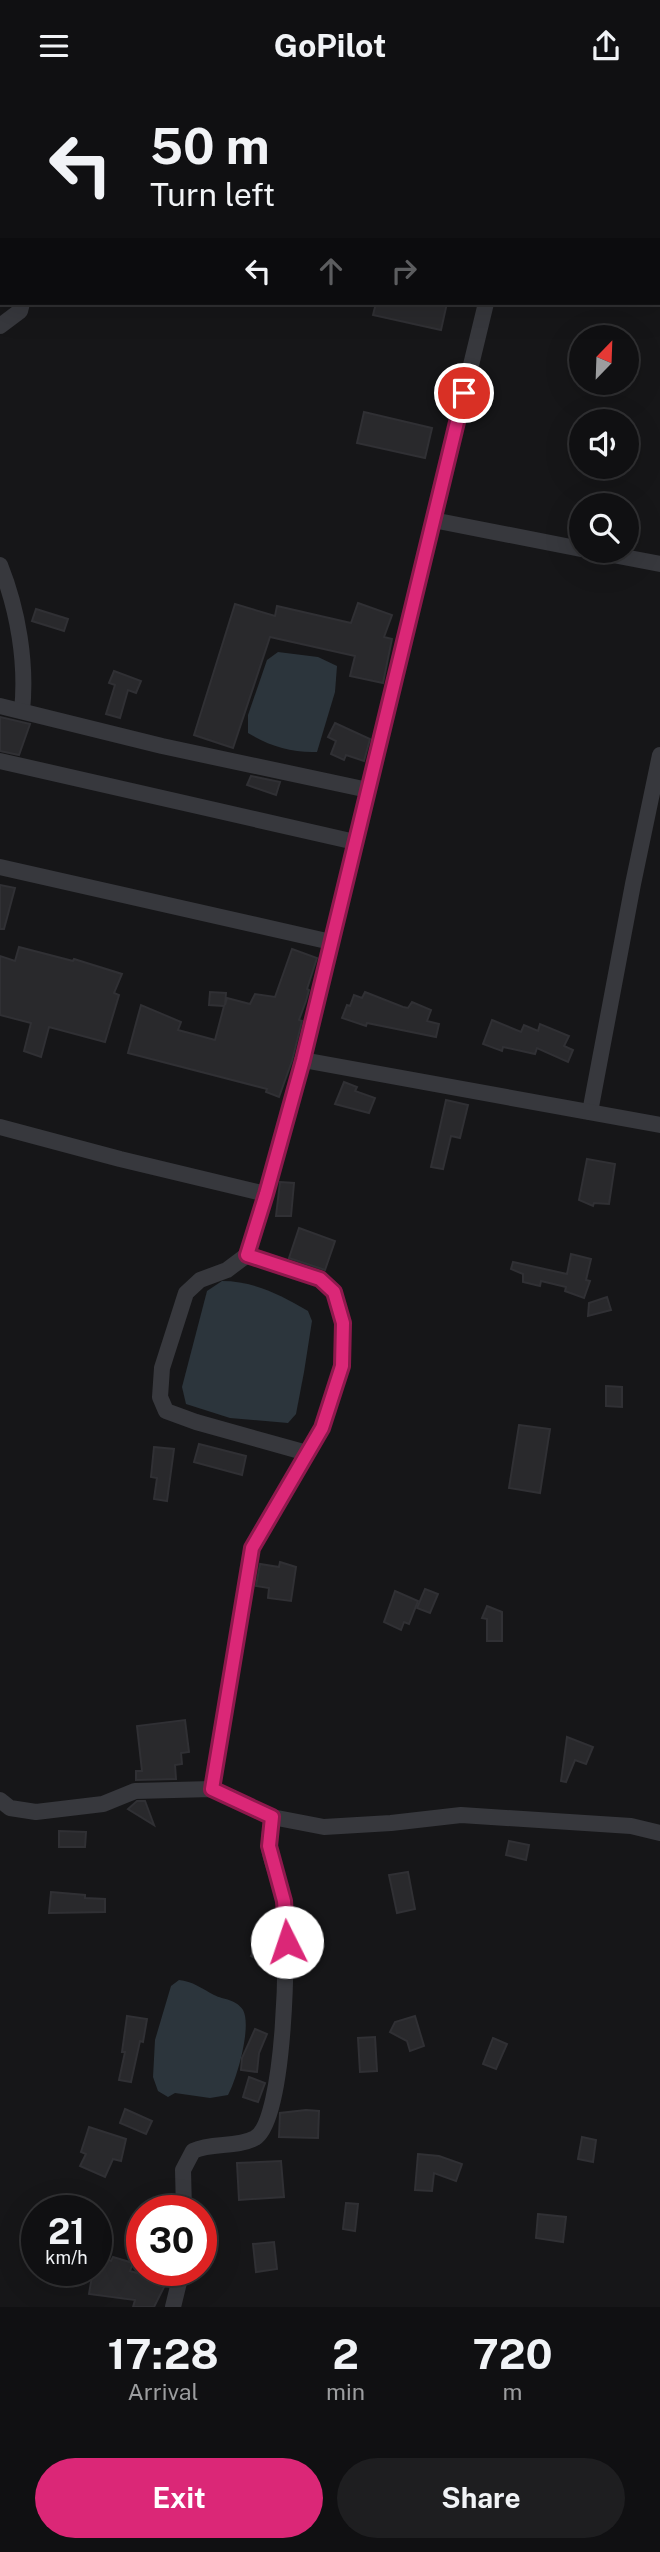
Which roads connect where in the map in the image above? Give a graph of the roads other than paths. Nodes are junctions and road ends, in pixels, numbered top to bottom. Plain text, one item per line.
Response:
1 (22, 305) edge
2 (486, 305) edge
3 (0, 326) edge
4 (433, 520) junction
5 (569, 547) edge
6 (639, 560) edge
7 (660, 564) edge
8 (0, 565) edge
9 (0, 706) edge
10 (22, 711) junction
11 (660, 755) edge
12 (0, 761) edge
13 (368, 790) junction
14 (355, 842) junction
15 (0, 867) edge
16 (331, 942) junction
17 (303, 1060) junction
18 (590, 1112) junction
19 (660, 1125) edge
20 (0, 1127) edge
21 (266, 1194) junction
22 (247, 1255) junction
23 (307, 1453) junction
24 (212, 1789) junction
25 (0, 1800) edge
26 (272, 1817) junction
27 (660, 1833) edge
28 (184, 2195) edge
29 (178, 2286) edge
30 (173, 2307) edge

1 - 3 street
2 - 4 street
4 - 5 street
4 - 13 street
6 - 7 street
8 - 10 street
9 - 10 street
10 - 13 street
11 - 18 street
12 - 14 street
13 - 14 street
14 - 16 street
15 - 16 street
16 - 17 street
17 - 18 street
17 - 21 street
18 - 19 street
20 - 21 street
21 - 22 street
22 - 23 street
22 - 23 street
23 - 24 street
24 - 25 street
24 - 26 street
26 - 27 street
26 - 28 street
29 - 30 street

